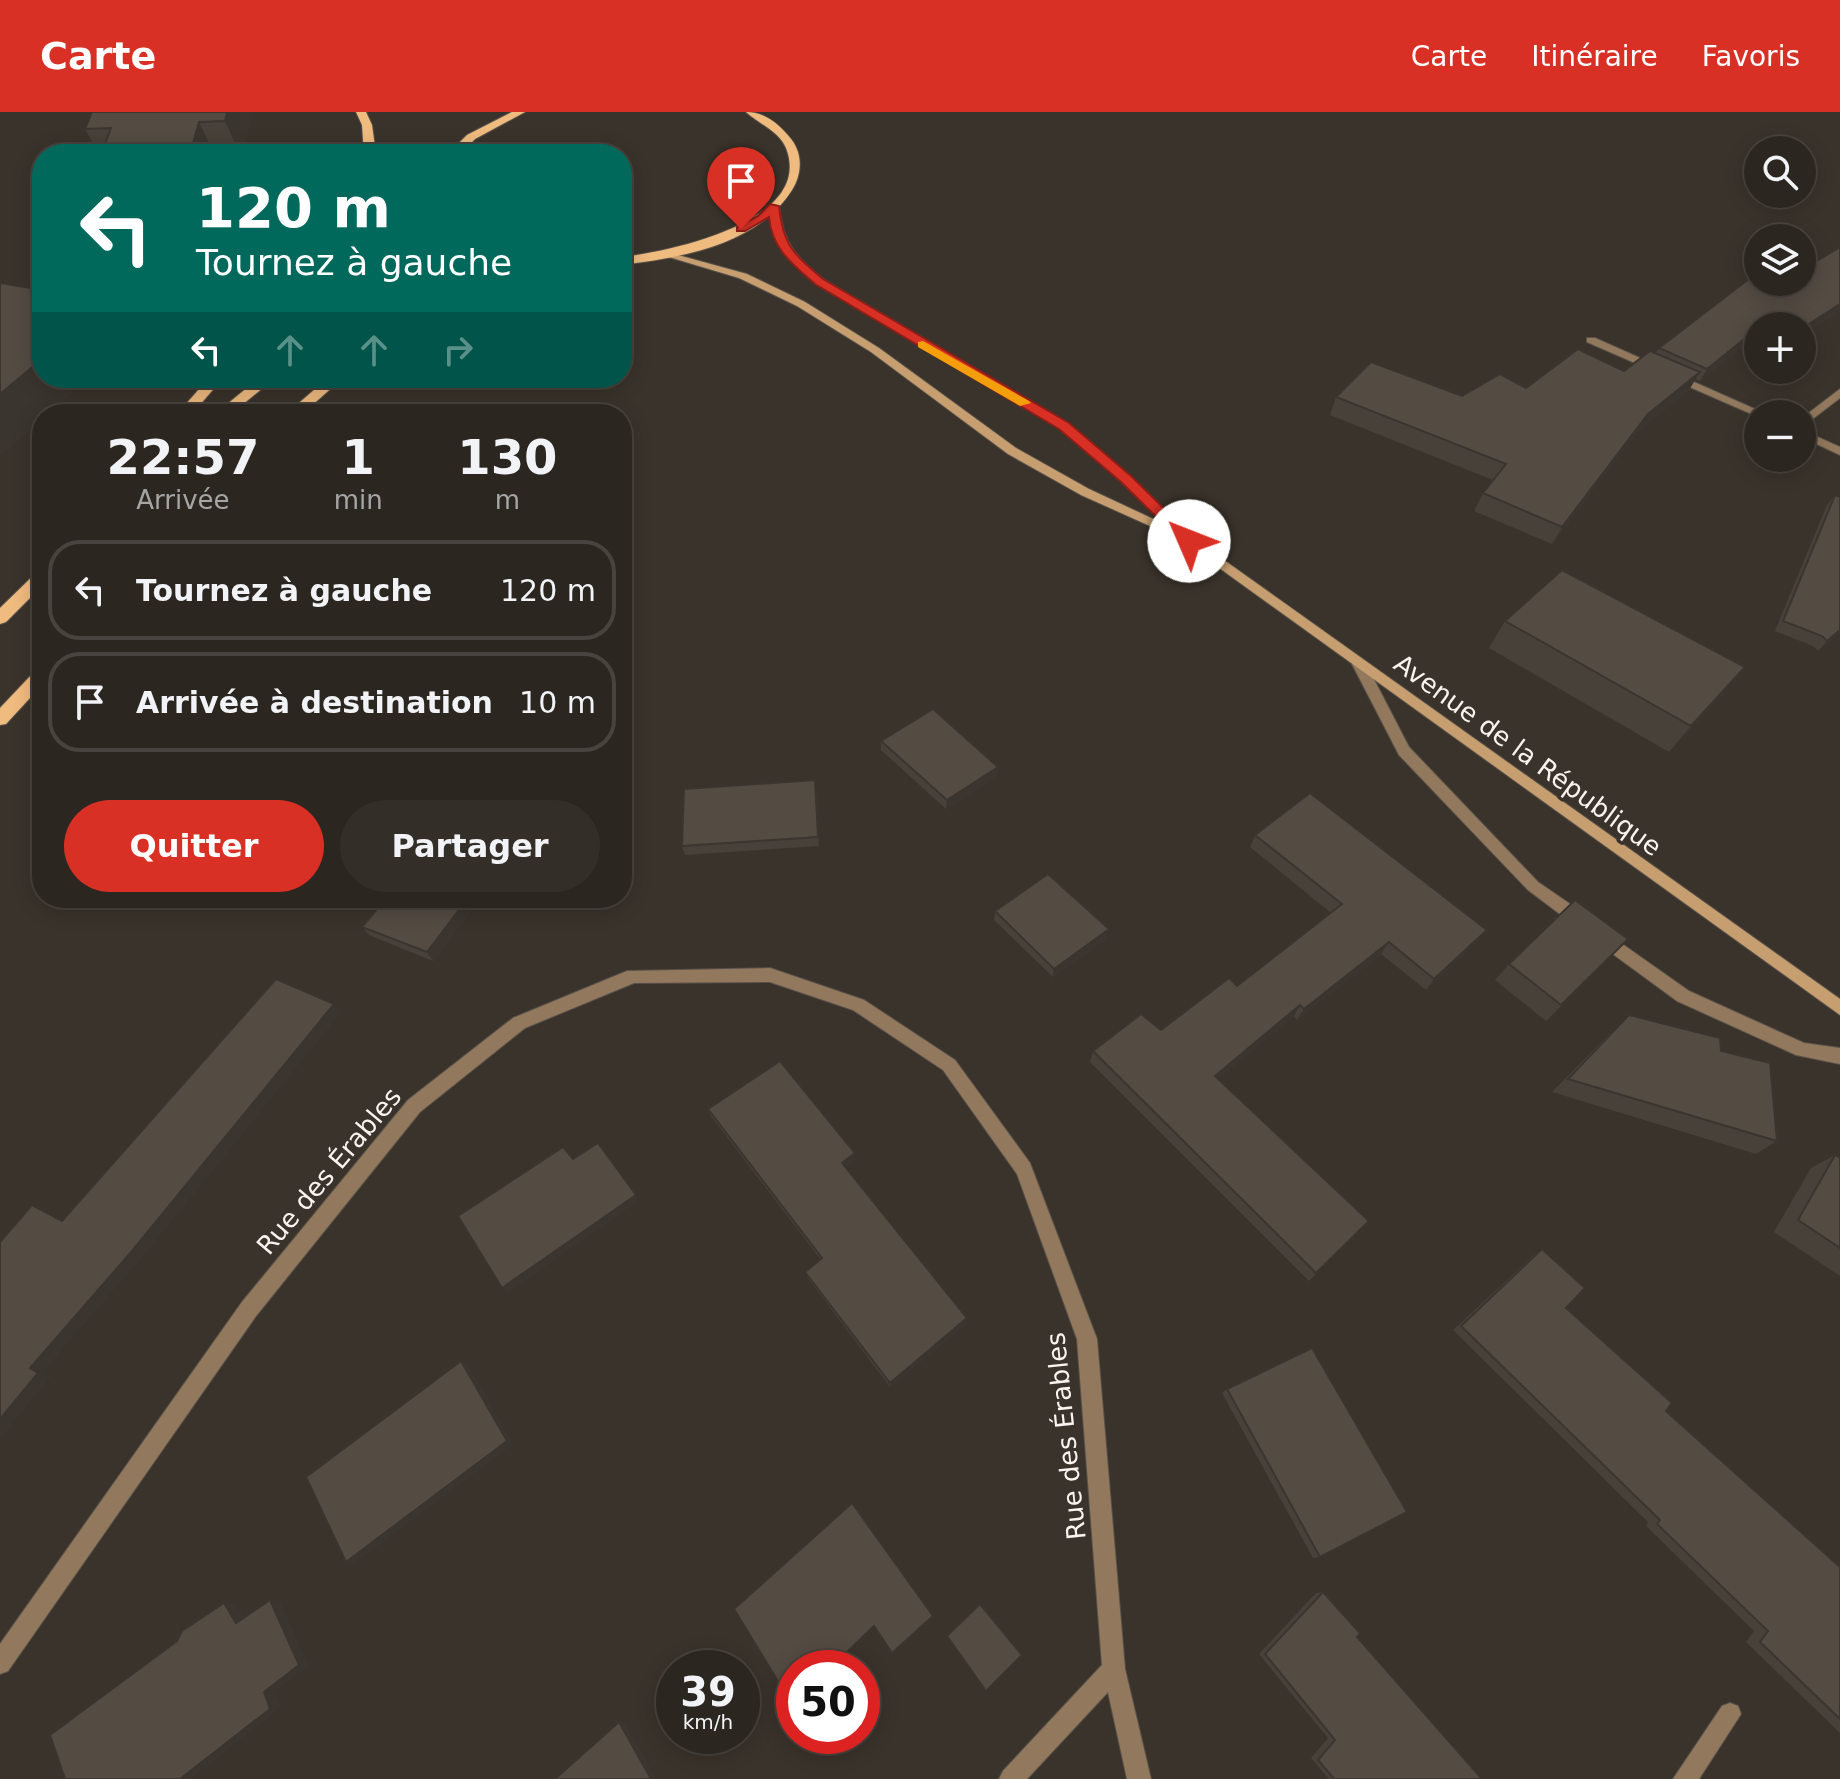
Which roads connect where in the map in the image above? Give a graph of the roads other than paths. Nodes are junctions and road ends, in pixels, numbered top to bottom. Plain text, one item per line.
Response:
1 (361, 112) edge
2 (520, 112) edge
3 (751, 112) edge
4 (774, 117) edge
5 (480, 118) dead end
6 (471, 137) junction
7 (369, 144) edge
8 (464, 144) edge
9 (774, 206) junction
10 (667, 255) junction
11 (632, 260) edge
12 (1591, 340) dead end
13 (207, 388) edge
14 (255, 388) edge
15 (324, 388) edge
16 (1840, 392) edge
17 (193, 404) edge
18 (235, 404) edge
19 (305, 404) edge
20 (1744, 407) edge
21 (1816, 412) edge
22 (1816, 440) edge
23 (1840, 451) edge
24 (1189, 541) junction
25 (32, 587) edge
26 (0, 618) edge
27 (1359, 664) junction
28 (32, 685) edge
29 (0, 719) edge
30 (1840, 1008) edge
31 (1840, 1056) edge
32 (0, 1663) edge
33 (1114, 1669) junction
34 (1730, 1714) dead end
35 (1011, 1779) edge
36 (1139, 1779) edge
37 (1685, 1779) edge

1 - 7 main road
2 - 6 main road
3 - 4 main road
4 - 9 main road
5 - 6 main road
6 - 8 main road
9 - 10 main road
9 - 24 main road, Avenue de la République
10 - 11 main road
10 - 24 main road, Avenue de la République
12 - 20 street
13 - 17 main road
14 - 18 main road
15 - 19 main road
16 - 21 street
22 - 23 street
24 - 27 main road, Avenue de la République
25 - 26 main road
27 - 30 main road, Avenue de la République
27 - 31 street
28 - 29 main road
32 - 33 street, Rue des Érables
33 - 35 street
33 - 36 street, Rue des Érables
34 - 37 street

